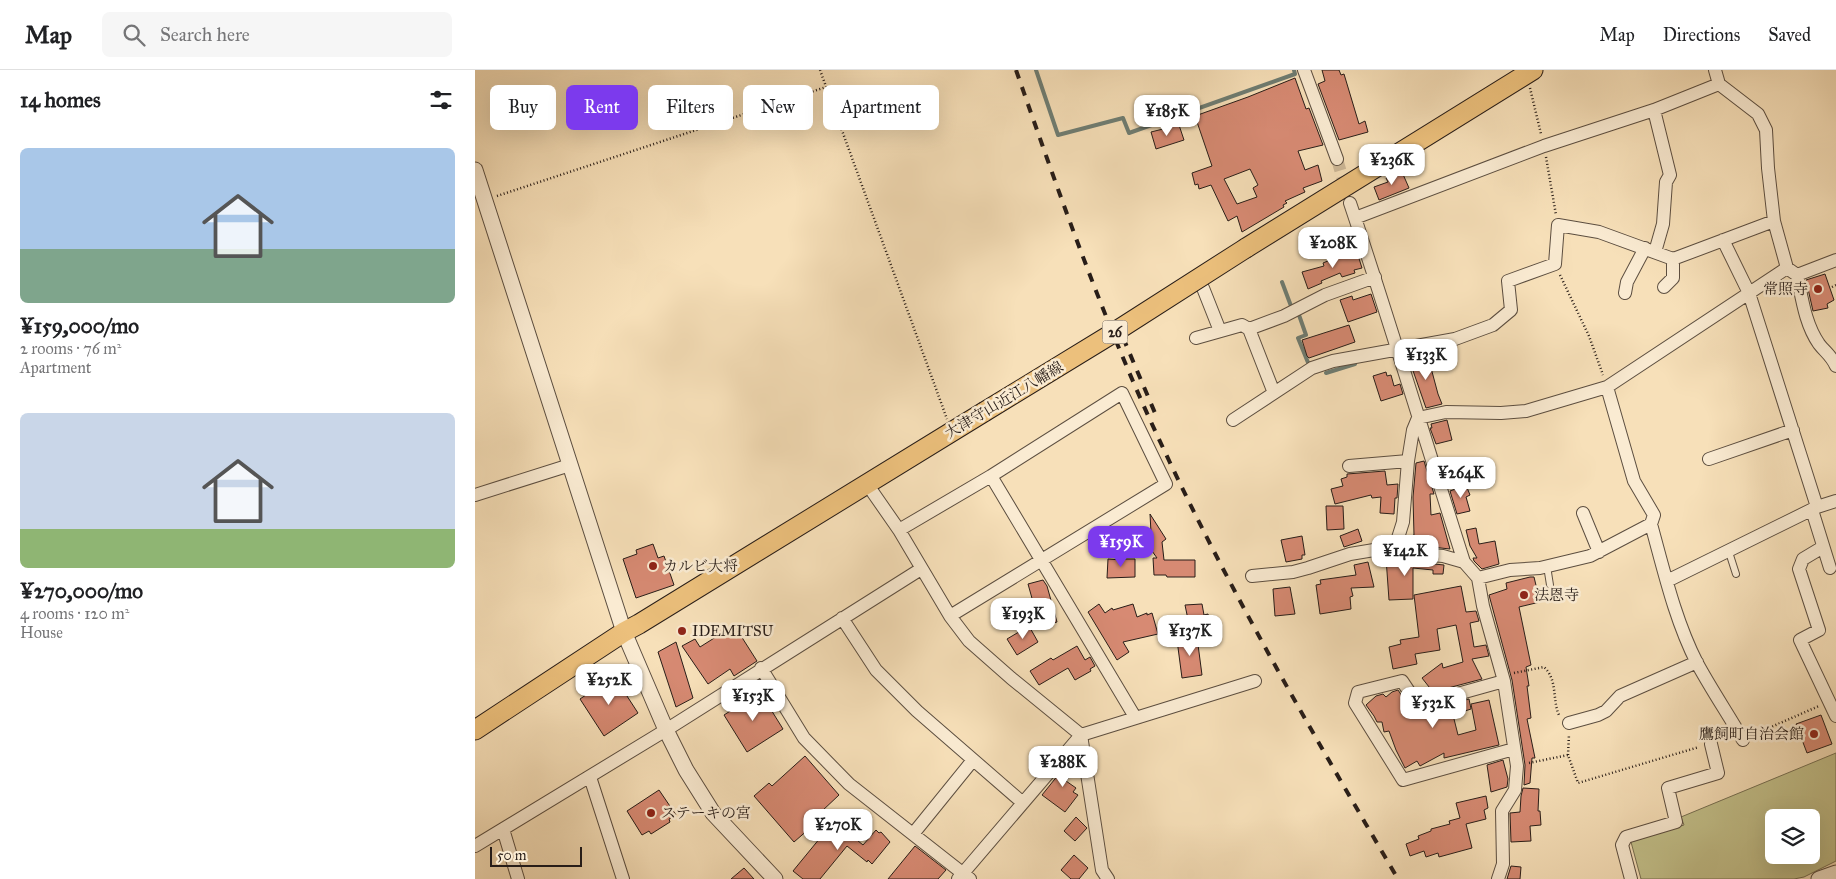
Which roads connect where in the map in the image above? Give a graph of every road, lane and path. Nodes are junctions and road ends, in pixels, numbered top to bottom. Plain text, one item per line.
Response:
1 (820, 70) edge
2 (1304, 70) edge
3 (1533, 70) edge
4 (1716, 70) edge
5 (1719, 84) junction
6 (825, 85) edge
7 (823, 88) edge
8 (1654, 110) junction
9 (842, 130) edge
10 (1337, 159) tunnel mouth
11 (475, 170) edge
12 (480, 193) edge
13 (1350, 203) tunnel mouth
14 (1355, 218) junction
15 (1774, 222) junction
16 (1723, 240) junction
17 (1650, 250) junction
18 (1673, 259) junction
19 (1836, 260) edge
20 (1555, 264) junction
21 (1792, 271) junction
22 (1375, 277) junction
23 (1663, 287) dead end
24 (1203, 288) dead end
25 (1625, 293) dead end
26 (1749, 293) junction
27 (1249, 329) junction
28 (1220, 331) junction
29 (1196, 338) dead end
30 (1397, 350) junction
31 (1836, 366) edge
32 (1607, 387) junction
33 (1274, 393) junction
34 (1417, 418) junction
35 (1233, 420) dead end
36 (1793, 430) junction
37 (952, 432) junction
38 (1709, 459) dead end
39 (1407, 461) junction
40 (570, 465) junction
41 (1349, 466) dead end
42 (991, 476) junction
43 (867, 484) junction
44 (475, 495) edge
45 (1836, 500) edge
46 (1814, 508) junction
47 (1583, 513) dead end
48 (1651, 524) junction
49 (899, 530) junction
50 (1392, 547) junction
51 (1823, 547) junction
52 (1728, 549) junction
53 (1599, 552) junction
54 (1042, 561) junction
55 (1464, 562) junction
56 (1547, 566) junction
57 (1830, 568) dead end
58 (921, 569) junction
59 (1735, 574) dead end
60 (1252, 576) dead end
61 (1479, 578) junction
62 (1667, 581) junction
63 (1550, 585) dead end
64 (950, 616) junction
65 (841, 618) junction
66 (624, 632) junction
67 (1697, 662) junction
68 (761, 668) junction
69 (1503, 678) junction
70 (1255, 681) dead end
71 (1829, 701) junction
72 (1836, 716) edge
73 (1135, 717) junction
74 (1569, 723) junction
75 (475, 730) edge
76 (666, 730) junction
77 (1081, 735) junction
78 (1743, 740) joint
79 (1711, 744) joint
80 (1514, 749) junction
81 (1568, 755) junction
82 (973, 760) junction
83 (1517, 766) junction
84 (590, 776) junction
85 (1023, 803) junction
86 (503, 829) junction
87 (913, 834) junction
88 (475, 846) edge
89 (1836, 872) edge
90 (1101, 876) edge
91 (964, 877) edge
92 (518, 879) edge
93 (623, 879) edge
94 (775, 879) edge
95 (1498, 879) edge
96 (1631, 879) edge
97 (1819, 879) edge

1 - 6 path
2 - 10 street
3 - 37 main road, 大津守山近江八幡線 / 26, bridge
4 - 5 street
5 - 8 street
5 - 15 street
7 - 12 path
8 - 14 street
8 - 17 street
9 - 37 path
11 - 12 street
12 - 40 street
13 - 14 street
14 - 22 street
15 - 16 street
15 - 21 street
16 - 18 street
16 - 26 street
17 - 18 street
17 - 20 street
17 - 25 street
18 - 23 street
19 - 21 street
20 - 30 street
20 - 32 path
21 - 26 street
21 - 31 street
22 - 27 street
22 - 30 street
24 - 28 street
26 - 32 street
26 - 36 street
27 - 28 street
27 - 33 street
28 - 29 street
30 - 33 street
30 - 34 street
32 - 34 street
32 - 48 street
33 - 35 street
34 - 39 street
34 - 55 street
36 - 38 street
36 - 46 street
37 - 43 main road, 大津守山近江八幡線 / 26
39 - 41 street
39 - 50 street
40 - 44 street
40 - 66 street
42 - 49 street
42 - 54 street
42 - 54 street
43 - 49 street
43 - 66 main road, 大津守山近江八幡線 / 26
45 - 46 street
46 - 51 street
46 - 52 street
47 - 53 street
48 - 53 street
48 - 62 street
49 - 58 street
50 - 55 street
50 - 60 street
51 - 57 street
51 - 71 street
52 - 59 lane
52 - 62 street
53 - 56 street
54 - 64 street
54 - 73 street
55 - 61 street
56 - 61 street
56 - 63 lane
58 - 64 street
58 - 65 street
61 - 69 street
62 - 67 street
64 - 77 street
65 - 68 street
65 - 82 street
66 - 75 main road, 大津守山近江八幡線 / 26
66 - 76 street
67 - 74 street
67 - 78 street
68 - 76 street
68 - 87 street
69 - 74 path
69 - 80 street
69 - 80 street
70 - 73 street
71 - 72 street
71 - 78 path
73 - 77 street
74 - 81 path
76 - 84 street
76 - 94 street
77 - 85 street
77 - 90 street
79 - 81 path
79 - 96 street
80 - 83 street
81 - 83 path
82 - 85 street
82 - 87 street
83 - 95 street
84 - 86 street
84 - 93 street
85 - 91 street
86 - 88 street
86 - 92 street
87 - 91 street
89 - 97 street

